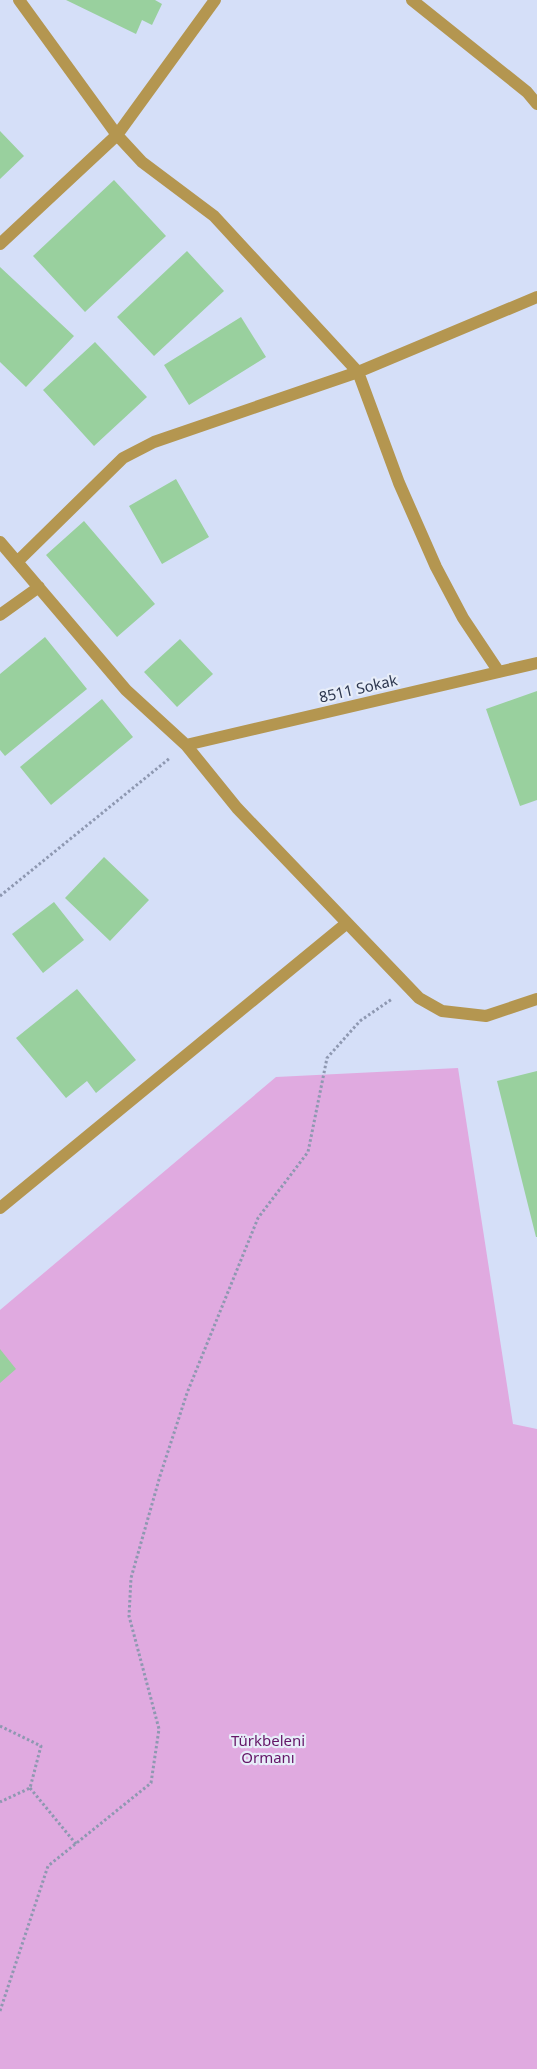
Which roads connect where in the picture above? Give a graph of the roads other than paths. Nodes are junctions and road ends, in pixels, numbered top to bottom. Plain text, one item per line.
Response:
1 (19, 0) edge
2 (215, 0) edge
3 (412, 0) edge
4 (537, 104) edge
5 (117, 135) junction
6 (0, 244) edge
7 (537, 298) edge
8 (358, 372) junction
9 (0, 542) edge
10 (17, 562) junction
11 (39, 587) junction
12 (0, 615) edge
13 (537, 663) edge
14 (499, 672) junction
15 (186, 745) junction
16 (347, 923) junction
17 (537, 999) edge
18 (0, 1208) edge

1 - 5 street
2 - 5 street
3 - 4 street
5 - 6 street
5 - 8 street
7 - 8 street
8 - 10 street
8 - 14 street
9 - 10 street
10 - 11 street
11 - 12 street
11 - 15 street
13 - 14 street, 8511 Sokak
14 - 15 street, 8511 Sokak
15 - 16 street
16 - 17 street
16 - 18 street

